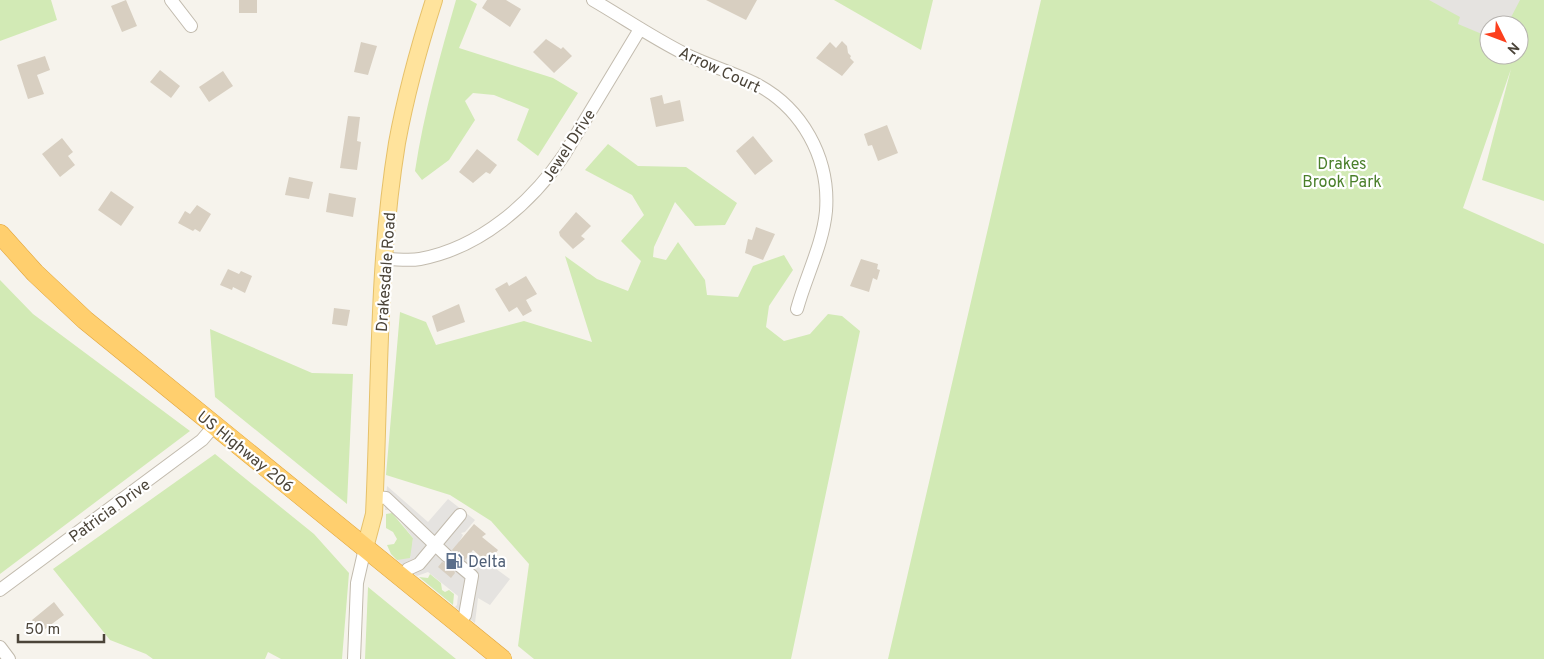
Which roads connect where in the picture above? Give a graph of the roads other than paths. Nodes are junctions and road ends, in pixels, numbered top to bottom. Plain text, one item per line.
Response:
1 (170, 0) edge
2 (434, 0) edge
3 (593, 0) edge
4 (191, 26) dead end
5 (640, 29) junction
6 (0, 234) edge
7 (385, 259) junction
8 (797, 309) dead end
9 (214, 426) junction
10 (375, 497) junction
11 (460, 515) dead end
12 (434, 546) junction
13 (365, 548) junction
14 (447, 556) dead end
15 (460, 566) dead end
16 (400, 577) junction
17 (0, 590) edge
18 (459, 624) junction
19 (0, 647) edge
20 (9, 659) edge
21 (354, 659) edge
22 (502, 659) edge

1 - 4 street
2 - 7 main road, Drakesdale Road
3 - 5 street, Arrow Court
5 - 7 street, Jewel Drive
5 - 8 street, Arrow Court
6 - 9 highway, US Highway 206
7 - 10 main road, Drakesdale Road
9 - 13 highway, US Highway 206
9 - 17 street, Patricia Drive
10 - 12 street
10 - 13 main road, Drakesdale Road
11 - 12 street
12 - 14 street
12 - 16 street
13 - 16 highway, US Highway 206
13 - 21 street
15 - 18 street
16 - 18 highway, US Highway 206
18 - 22 highway, US Highway 206
19 - 20 street

